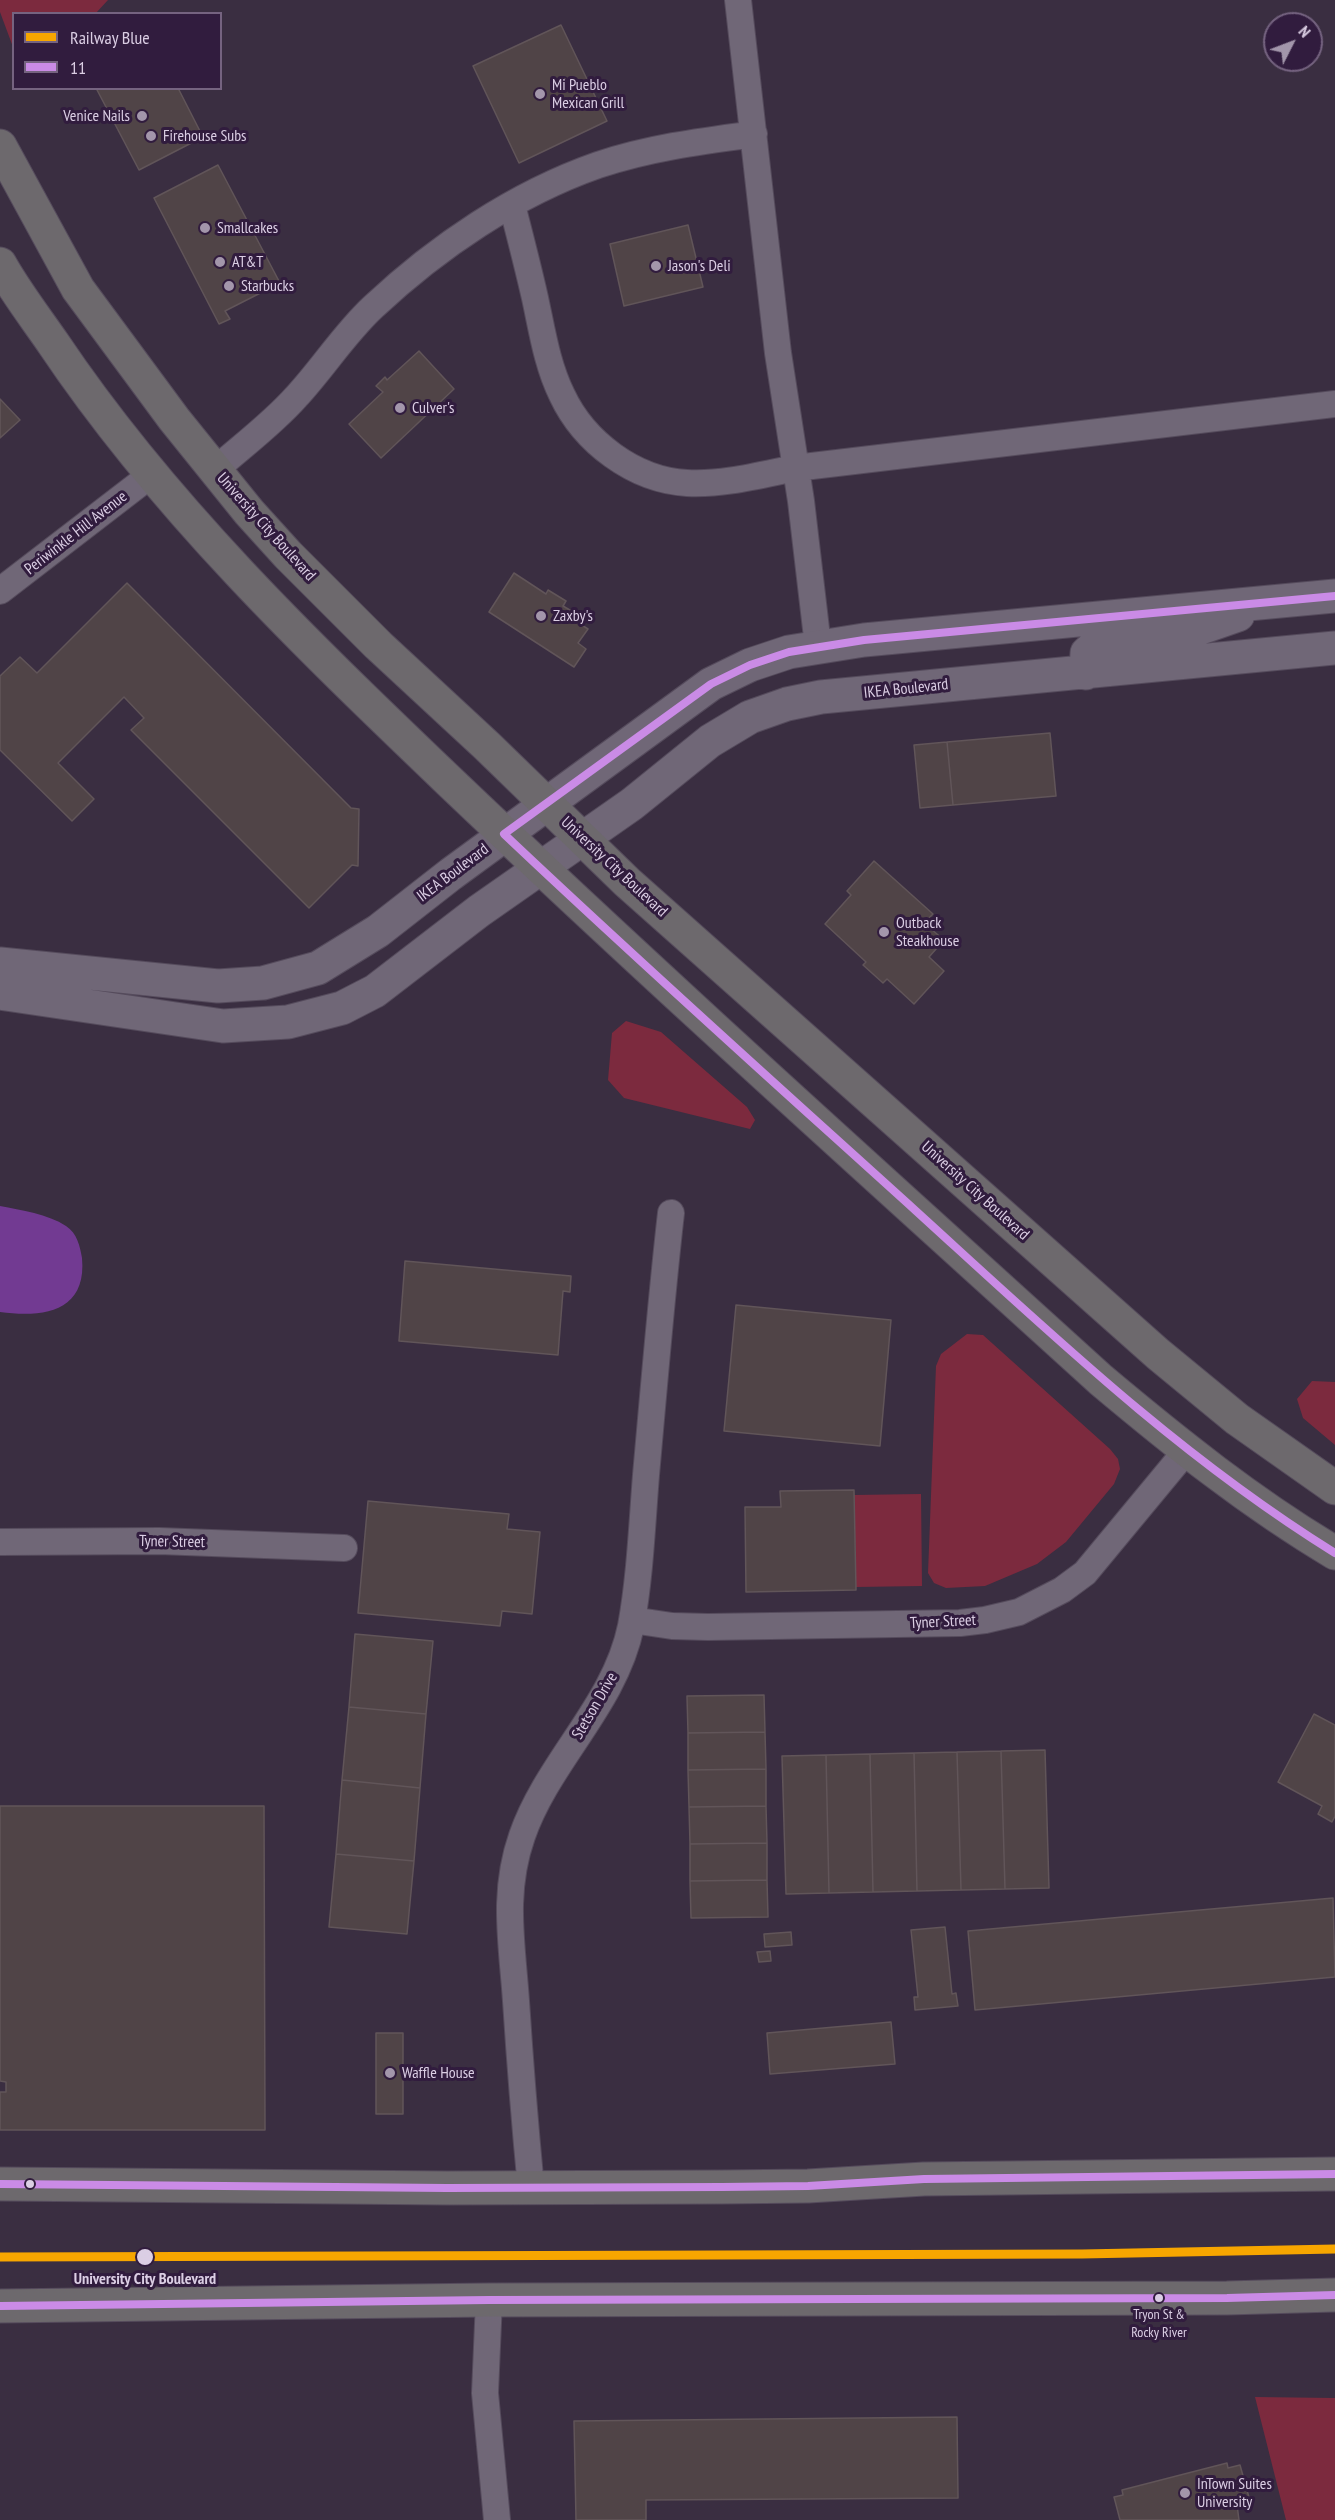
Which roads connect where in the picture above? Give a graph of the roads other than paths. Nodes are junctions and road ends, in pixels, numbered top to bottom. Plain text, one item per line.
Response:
1 (738, 0) edge
2 (754, 134) junction
3 (0, 146) edge
4 (512, 205) junction
5 (0, 264) edge
6 (1335, 404) edge
7 (795, 468) junction
8 (215, 470) junction
9 (152, 474) junction
10 (0, 591) edge
11 (1335, 596) edge
12 (1270, 603) junction
13 (818, 646) junction
14 (1335, 648) edge
15 (1086, 673) junction
16 (546, 804) junction
17 (504, 834) junction
18 (582, 839) junction
19 (541, 869) junction
20 (0, 964) edge
21 (0, 993) edge
22 (671, 1213) dead end
23 (1186, 1451) junction
24 (1335, 1488) edge
25 (0, 1542) edge
26 (344, 1548) dead end
27 (1335, 1553) edge
28 (632, 1620) junction
29 (1335, 2174) edge
30 (0, 2184) edge
31 (531, 2188) junction
32 (1335, 2295) edge
33 (1227, 2298) junction
34 (489, 2300) junction
35 (0, 2306) edge
36 (1335, 2318) edge
37 (496, 2520) edge

1 - 2 street
2 - 4 street
2 - 7 street
3 - 8 main road, University City Boulevard
4 - 7 street
4 - 8 street
5 - 9 main road
6 - 7 street
7 - 13 street
8 - 16 main road, University City Boulevard
9 - 10 street, Periwinkle Hill Avenue
9 - 17 main road
11 - 12 street, IKEA Boulevard
12 - 13 street, IKEA Boulevard
12 - 15 street
13 - 16 street, IKEA Boulevard
14 - 15 street, IKEA Boulevard
15 - 18 street, IKEA Boulevard
16 - 17 street, IKEA Boulevard
16 - 18 main road, University City Boulevard
17 - 19 main road
17 - 20 street, IKEA Boulevard
18 - 19 street, IKEA Boulevard
18 - 24 main road, University City Boulevard
19 - 21 street, IKEA Boulevard
19 - 23 main road
22 - 28 street, Stetson Drive
23 - 27 main road
23 - 28 street, Tyner Street
25 - 26 street, Tyner Street
28 - 31 street, Stetson Drive
29 - 31 main road
30 - 31 main road
32 - 33 main road
33 - 34 main road
33 - 36 main road
34 - 35 main road
34 - 37 street

